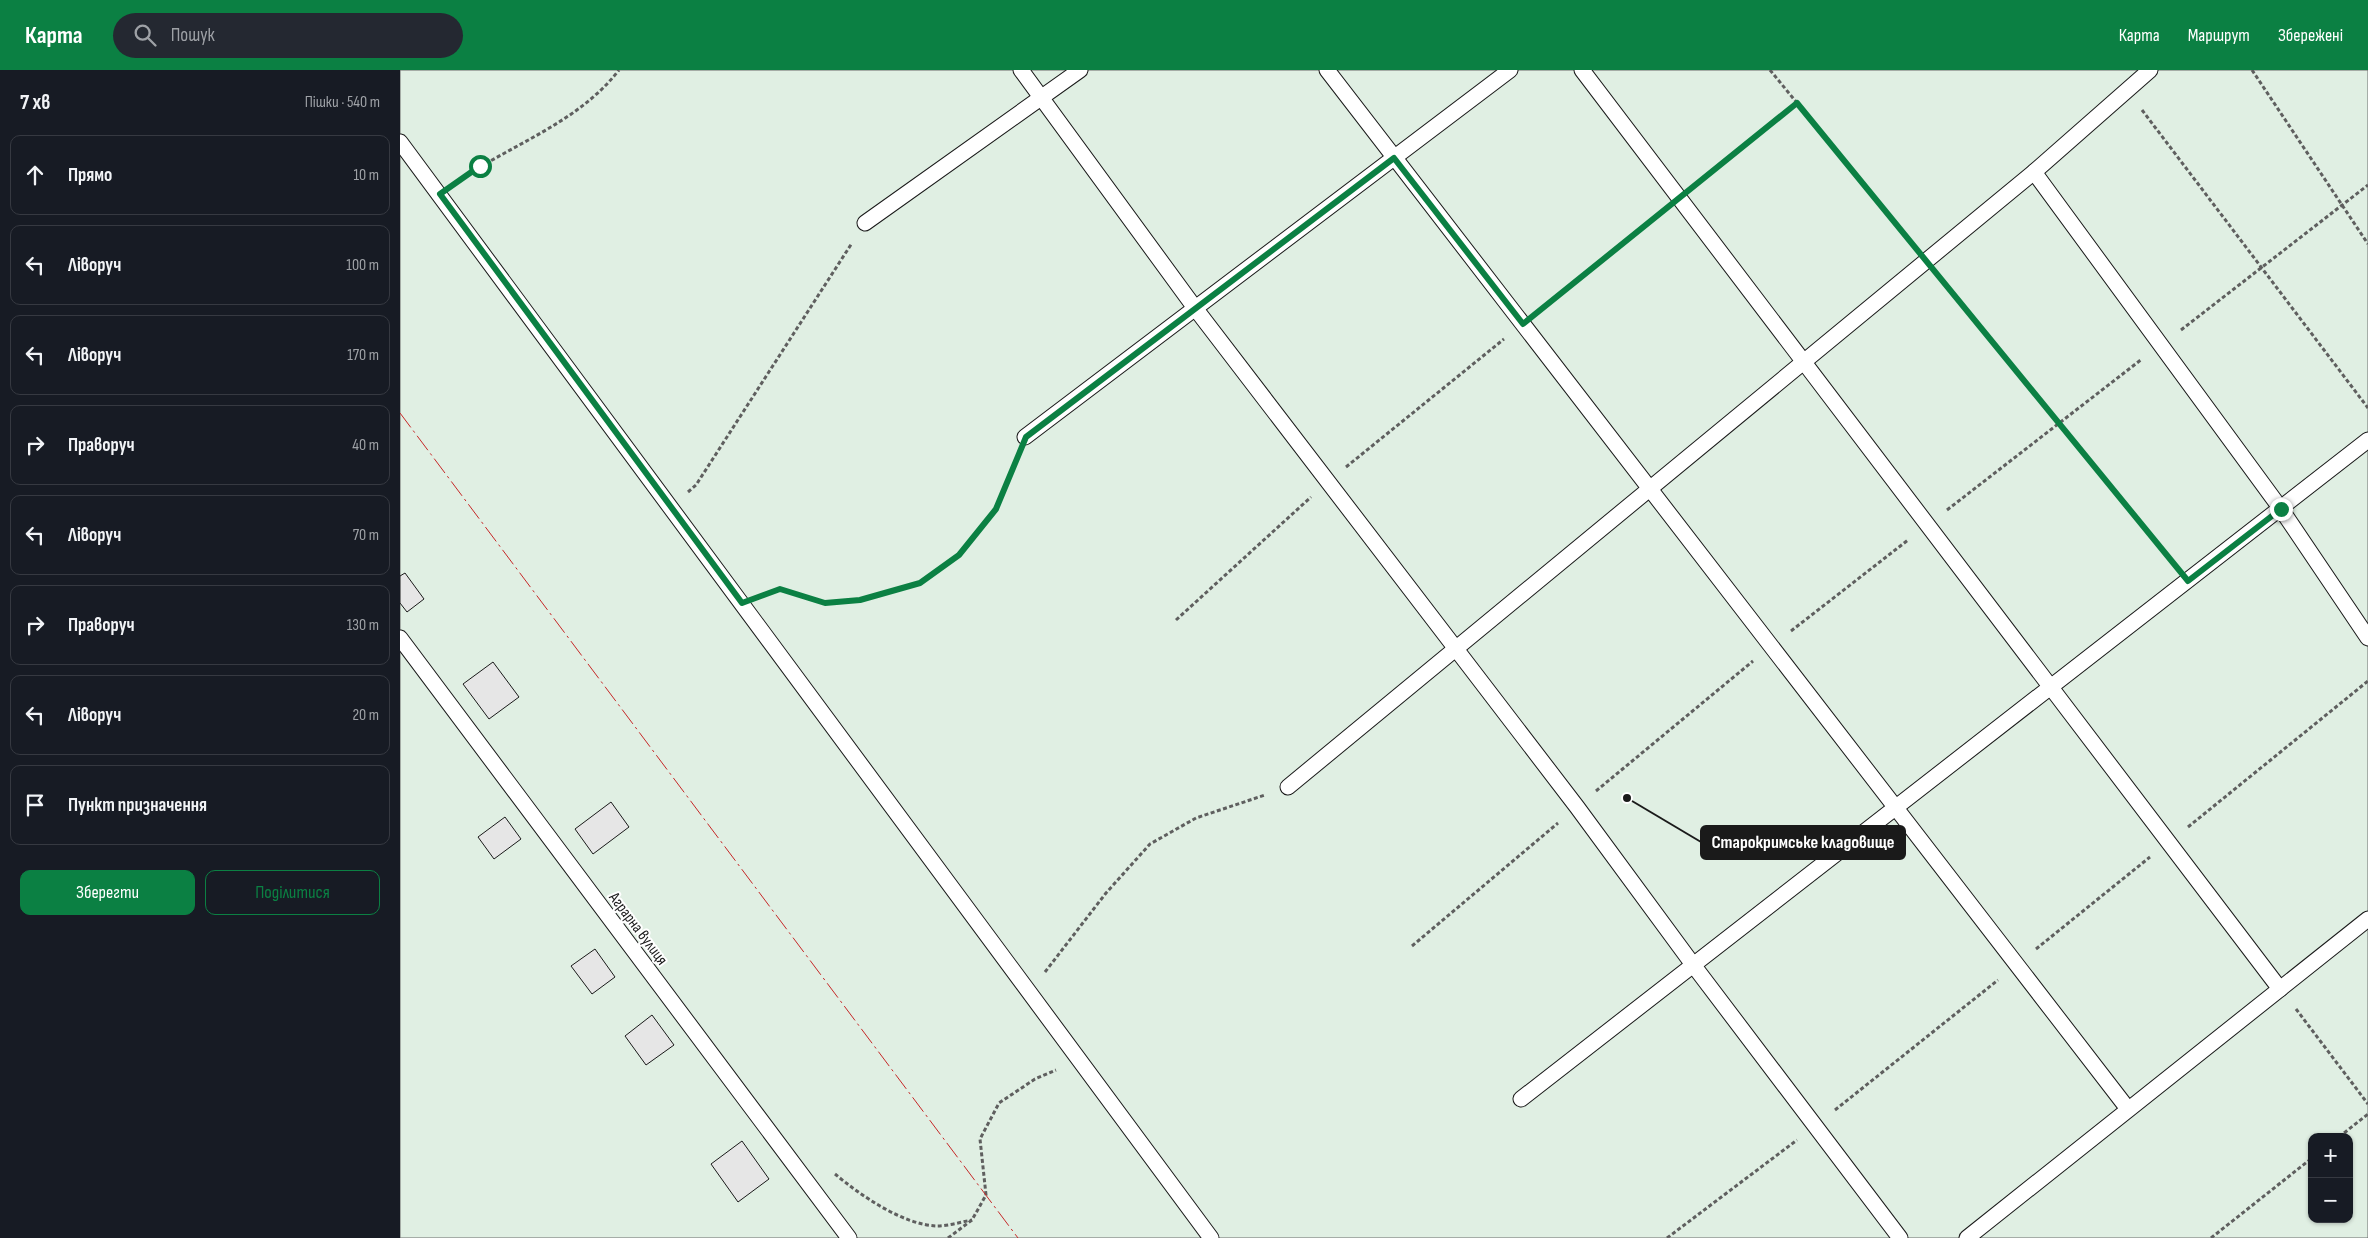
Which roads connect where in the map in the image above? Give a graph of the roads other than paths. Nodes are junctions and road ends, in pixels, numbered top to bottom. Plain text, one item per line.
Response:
1 (1021, 70) edge
2 (1080, 70) edge
3 (1327, 70) edge
4 (1510, 70) edge
5 (1582, 70) edge
6 (2150, 70) edge
7 (1041, 98) junction
8 (400, 142) edge
9 (1394, 158) junction
10 (2034, 172) junction
11 (865, 223) road end
12 (1195, 308) junction
13 (1804, 362) junction
14 (1026, 437) road end
15 (2368, 440) edge
16 (1650, 489) junction
17 (2281, 509) junction
18 (400, 638) edge
19 (2368, 638) edge
20 (1454, 649) junction
21 (2051, 688) junction
22 (1288, 787) road end
23 (1896, 808) junction
24 (2368, 919) edge
25 (1694, 966) junction
26 (2280, 988) junction
27 (1521, 1100) dead end
28 (2128, 1109) junction
29 (850, 1238) edge
30 (1211, 1238) edge
31 (1900, 1238) edge
32 (1966, 1238) edge

1 - 7 lane
2 - 7 lane
3 - 9 lane
4 - 9 lane
5 - 13 lane
6 - 10 lane
7 - 11 lane
7 - 12 lane
8 - 30 lane
9 - 12 lane
9 - 16 lane
10 - 13 lane
10 - 17 lane
12 - 14 lane
12 - 20 lane
13 - 16 lane
13 - 21 lane
15 - 17 lane
16 - 20 lane
16 - 23 lane
17 - 19 lane
17 - 21 lane
18 - 29 lane, Аграрна вулиця
20 - 22 lane
20 - 25 lane
21 - 23 lane
21 - 26 lane
23 - 25 lane
23 - 28 lane
24 - 26 lane
25 - 27 lane
25 - 31 lane
26 - 28 lane
28 - 32 lane

